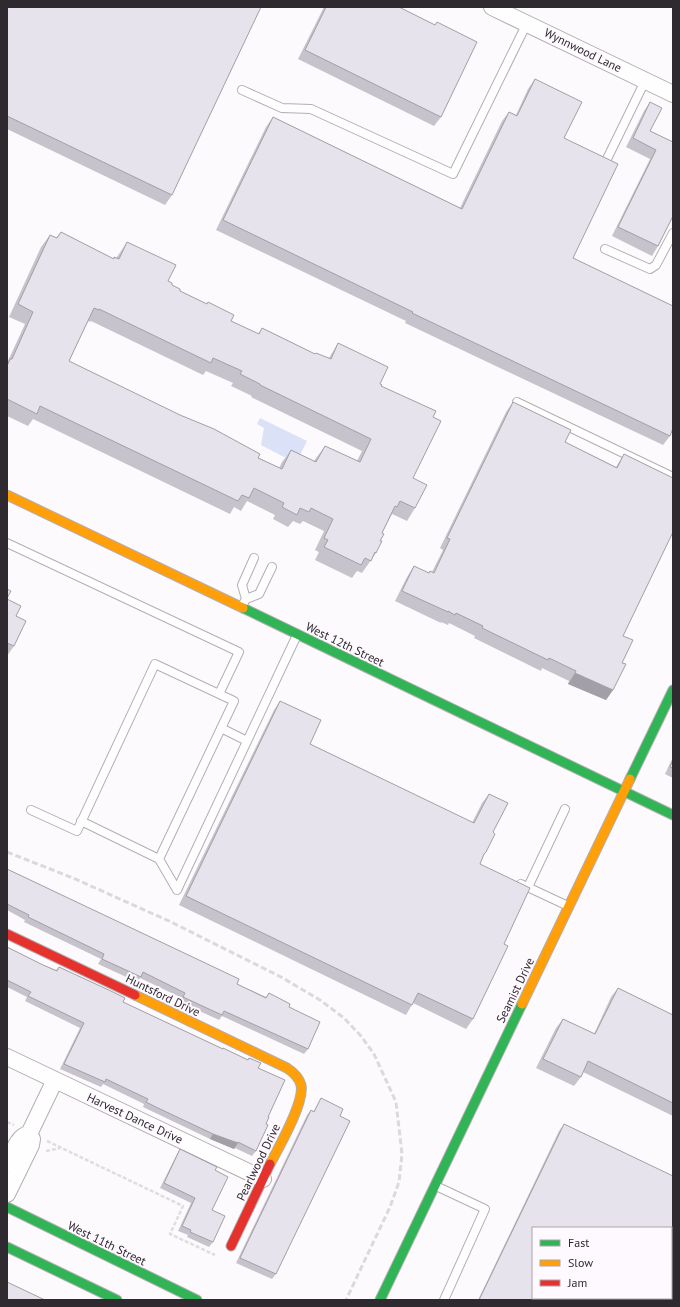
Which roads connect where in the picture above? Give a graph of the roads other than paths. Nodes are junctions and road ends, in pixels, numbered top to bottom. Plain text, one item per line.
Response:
1 (492, 7) edge
2 (527, 23) junction
3 (645, 80) junction
4 (242, 90) dead end
5 (673, 94) edge
6 (606, 161) edge
7 (673, 233) edge
8 (605, 249) dead end
9 (517, 402) edge
10 (673, 477) edge
11 (7, 495) edge
12 (7, 543) edge
13 (254, 558) dead end
14 (272, 567) dead end
15 (243, 603) junction
16 (298, 634) junction
17 (673, 690) edge
18 (219, 694) junction
19 (669, 710) edge
20 (221, 728) junction
21 (247, 741) junction
22 (624, 791) junction
23 (565, 809) dead end
24 (31, 810) dead end
25 (673, 815) edge
26 (81, 821) junction
27 (160, 859) junction
28 (515, 881) edge
29 (528, 887) junction
30 (569, 906) junction
31 (7, 934) edge
32 (7, 1057) edge
33 (55, 1080) junction
34 (302, 1086) joint
35 (29, 1134) junction
36 (7, 1165) edge
37 (263, 1179) junction
38 (435, 1186) junction
39 (7, 1194) edge
40 (7, 1208) edge
41 (231, 1246) road end
42 (7, 1247) edge
43 (180, 1296) edge
44 (117, 1300) edge
45 (197, 1300) edge
46 (380, 1300) edge
47 (444, 1300) edge

1 - 2 street, Wynnwood Lane
2 - 3 street, Wynnwood Lane
2 - 4 lane
3 - 5 street, Wynnwood Lane
3 - 6 lane
7 - 8 lane
9 - 10 lane
11 - 15 street, West 12th Street
12 - 18 lane
13 - 15 lane
14 - 15 lane
15 - 16 street, West 12th Street
16 - 21 lane
16 - 22 street, West 12th Street
17 - 19 street, Seamist Drive
18 - 20 lane
18 - 26 lane
19 - 22 street, Seamist Drive
20 - 21 lane
20 - 27 lane
21 - 27 lane
22 - 25 street, West 12th Street
22 - 30 street, Seamist Drive
23 - 29 lane
24 - 26 lane
26 - 27 lane
28 - 29 lane
29 - 30 lane
30 - 38 street, Seamist Drive
31 - 34 street, Huntsford Drive
32 - 33 street, Harvest Dance Drive
33 - 35 street
33 - 37 street, Harvest Dance Drive
34 - 37 street, Pearlwood Drive
35 - 36 street
35 - 39 street
37 - 41 street, Pearlwood Drive
38 - 46 street, Seamist Drive
38 - 47 lane
40 - 43 street, West 11th Street
42 - 44 street
43 - 45 street, West 11th Street

